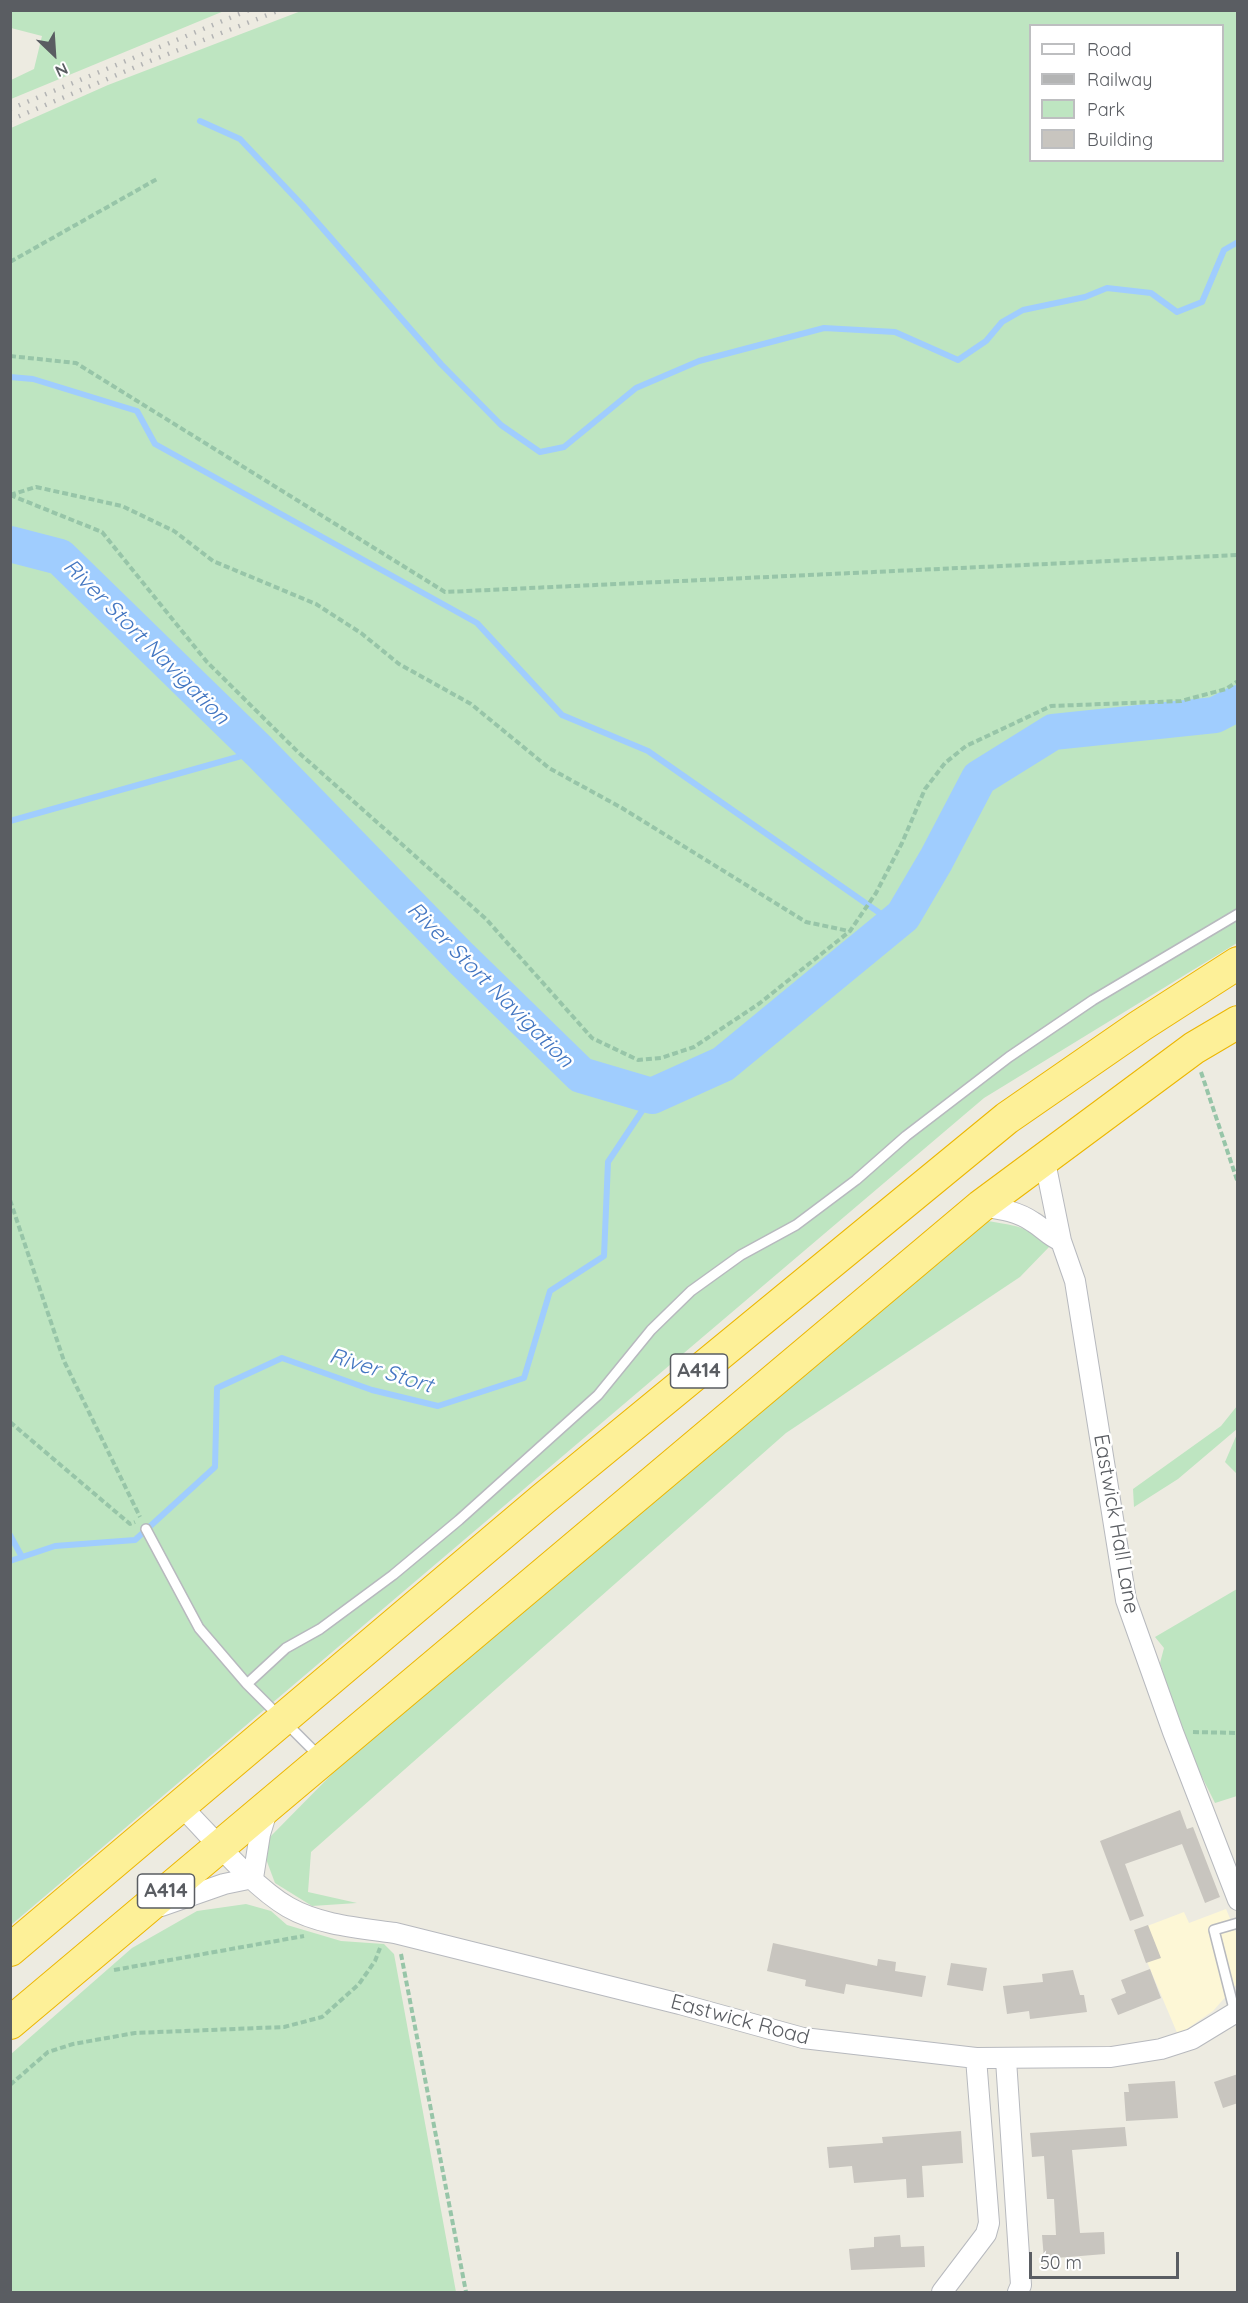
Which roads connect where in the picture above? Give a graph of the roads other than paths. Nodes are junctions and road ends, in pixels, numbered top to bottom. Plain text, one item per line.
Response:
1 (1238, 914) edge
2 (1238, 963) edge
3 (1238, 1022) edge
4 (1044, 1158) junction
5 (981, 1206) junction
6 (1061, 1241) junction
7 (146, 1529) road end
8 (247, 1684) junction
9 (284, 1719) junction
10 (322, 1760) junction
11 (269, 1805) junction
12 (181, 1806) junction
13 (220, 1845) junction
14 (253, 1878) junction
15 (1238, 1900) edge
16 (138, 1915) junction
17 (1238, 1923) edge
18 (10, 1950) edge
19 (1236, 2012) edge
20 (10, 2023) edge
21 (976, 2058) junction
22 (1006, 2060) junction
23 (1015, 2222) junction
24 (989, 2223) junction
25 (942, 2292) edge
26 (1018, 2292) edge

1 - 8 lane
2 - 9 highway, A414
3 - 4 highway, A414
4 - 5 highway, A414
4 - 6 street, Eastwick Hall Lane
5 - 6 street
5 - 10 highway, A414
6 - 15 street, Eastwick Hall Lane
7 - 8 lane
8 - 9 lane
9 - 10 lane
9 - 12 highway, A414
10 - 11 highway, A414
11 - 13 highway, A414
11 - 14 street
12 - 13 street, Eastwick Road
12 - 18 highway, A414
13 - 14 street, Eastwick Road
13 - 16 highway, A414
14 - 16 street
14 - 21 street, Eastwick Road
16 - 20 highway, A414
17 - 19 lane
19 - 22 street, Eastwick Road
21 - 22 street, Eastwick Road
21 - 24 street
22 - 23 street
23 - 24 street
23 - 26 street
24 - 25 street

